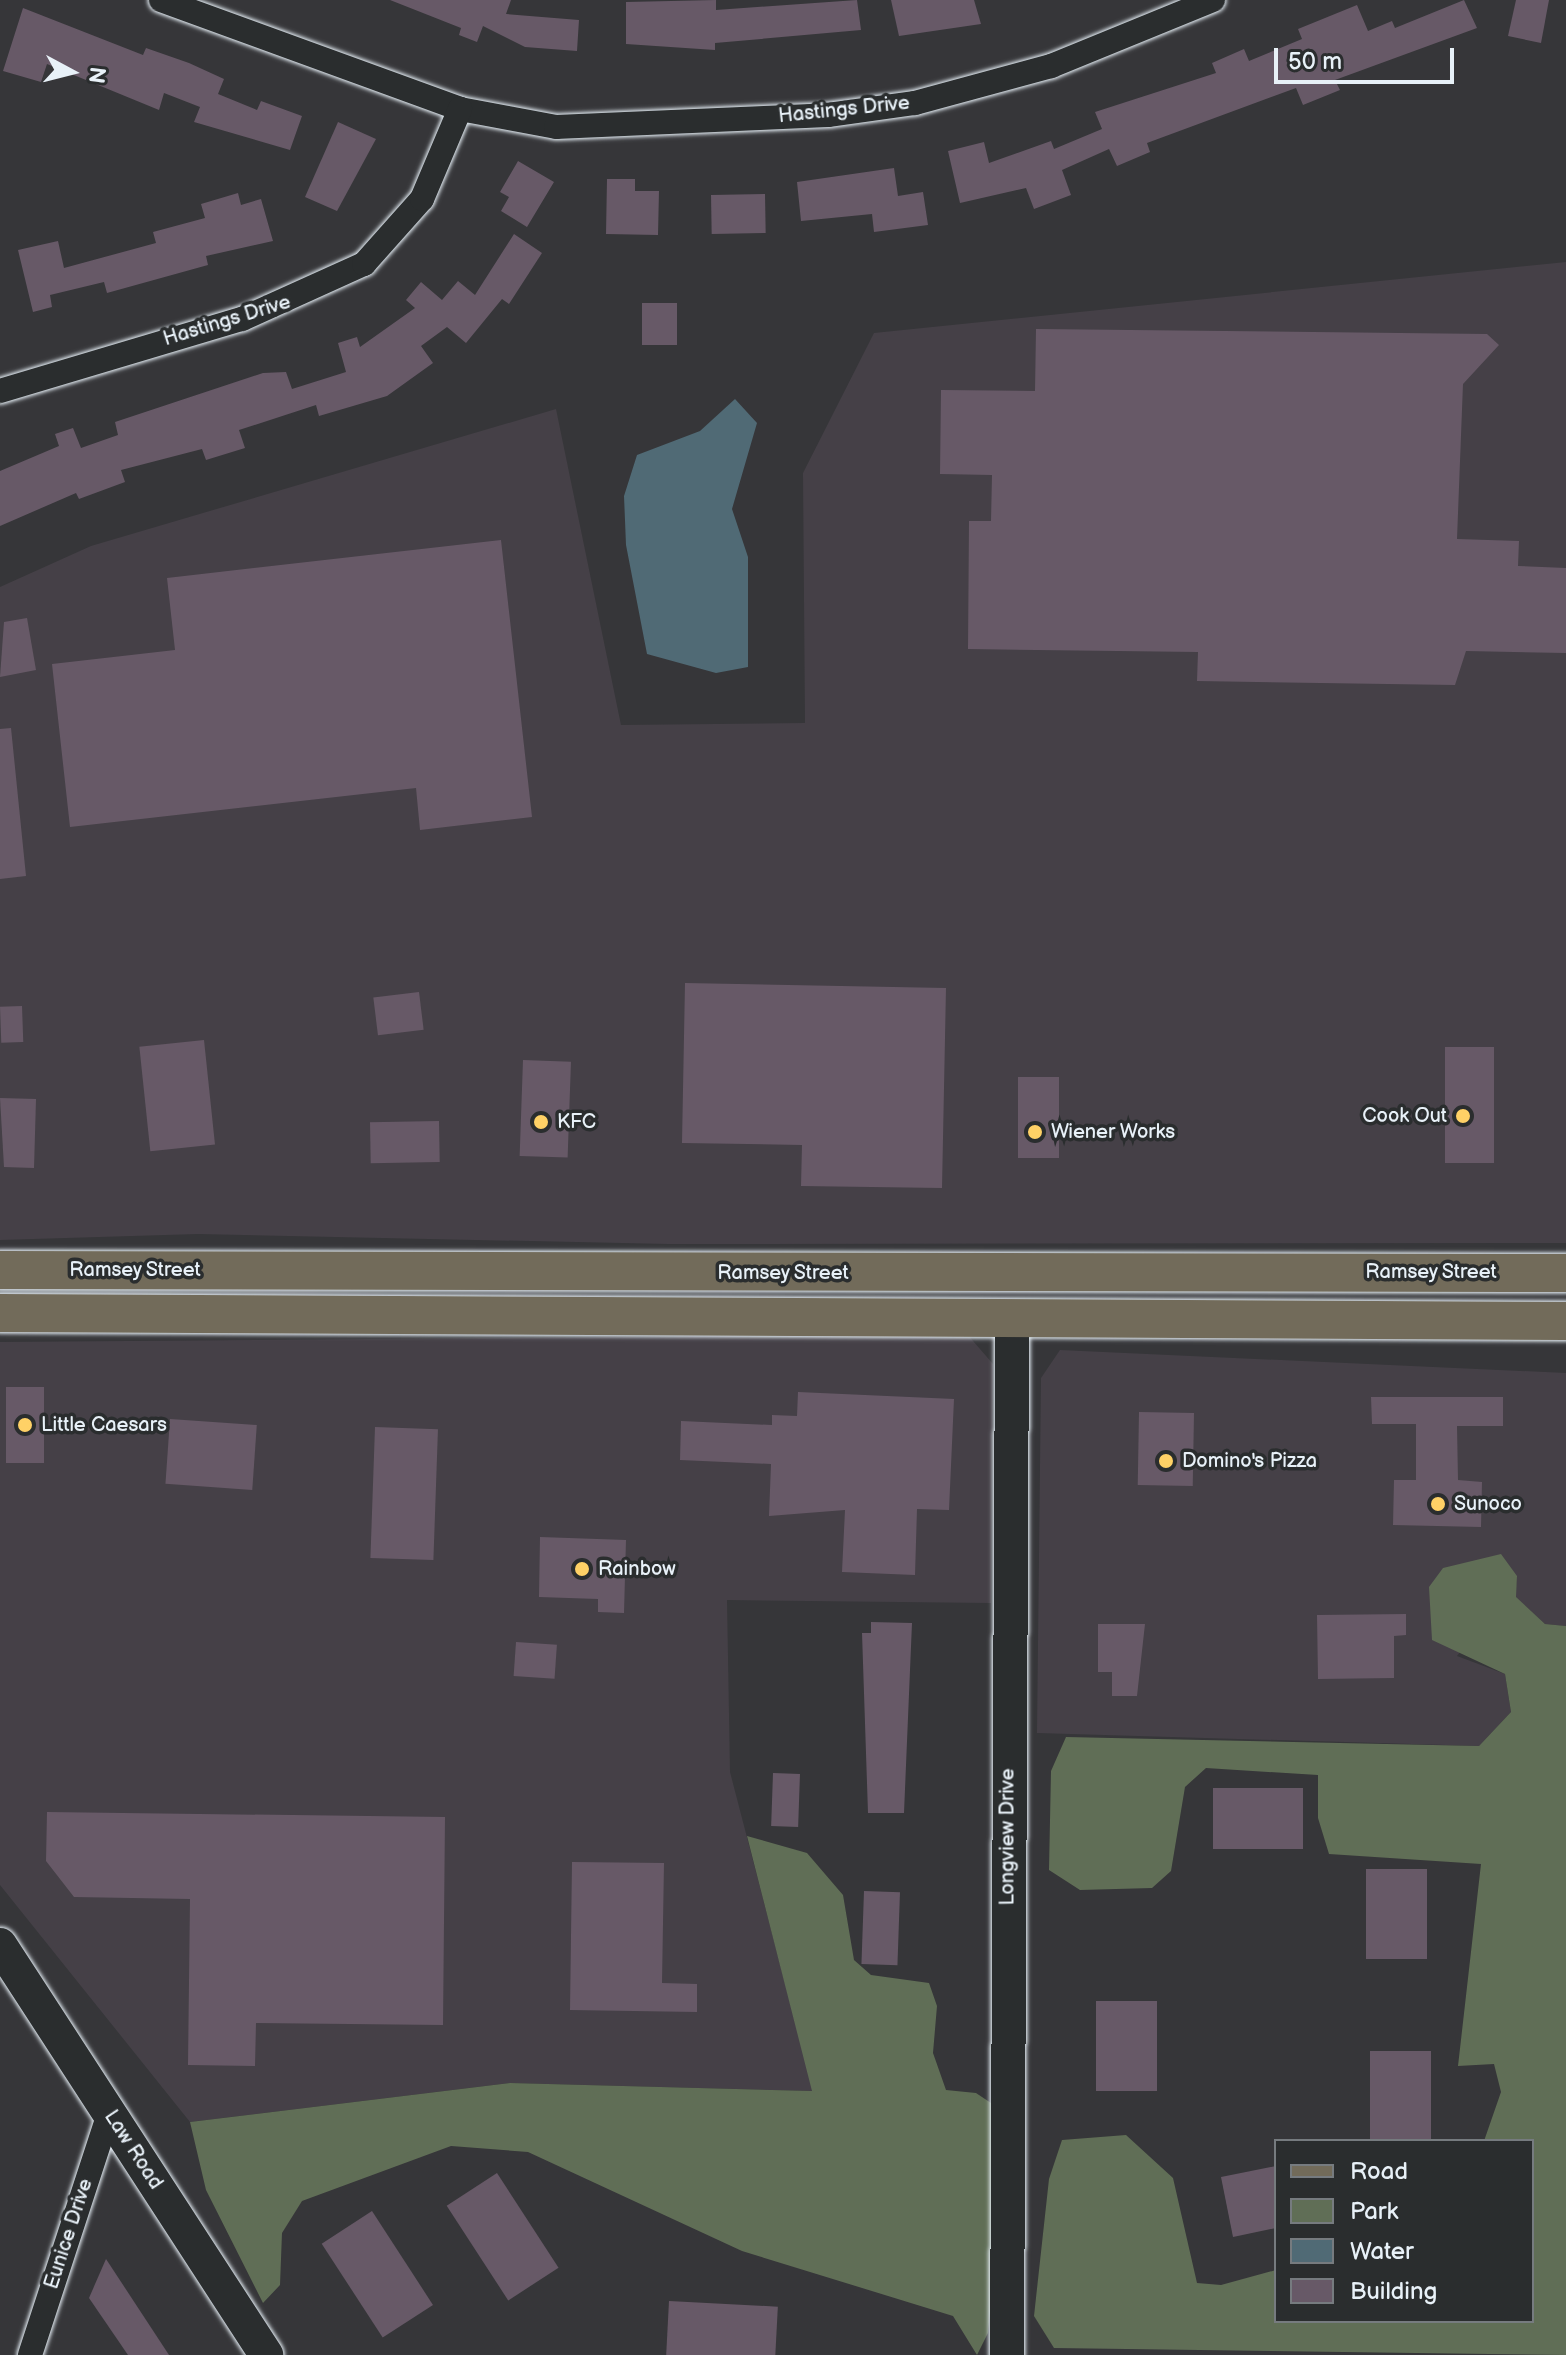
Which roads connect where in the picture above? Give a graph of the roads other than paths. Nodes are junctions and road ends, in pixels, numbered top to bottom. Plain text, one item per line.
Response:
1 (161, 0) edge
2 (1213, 0) edge
3 (460, 109) junction
4 (0, 391) edge
5 (0, 1270) edge
6 (1566, 1273) edge
7 (0, 1313) edge
8 (1012, 1318) junction
9 (1566, 1321) edge
10 (0, 1945) edge
11 (109, 2113) junction
12 (30, 2355) edge
13 (266, 2355) edge
14 (1007, 2355) edge

1 - 3 street, Hastings Drive
2 - 3 street, Hastings Drive
3 - 4 street, Hastings Drive
5 - 6 main road, Ramsey Street
7 - 8 main road
8 - 9 main road
8 - 14 street, Longview Drive
10 - 11 street, Law Road
11 - 12 street, Eunice Drive
11 - 13 street, Law Road

